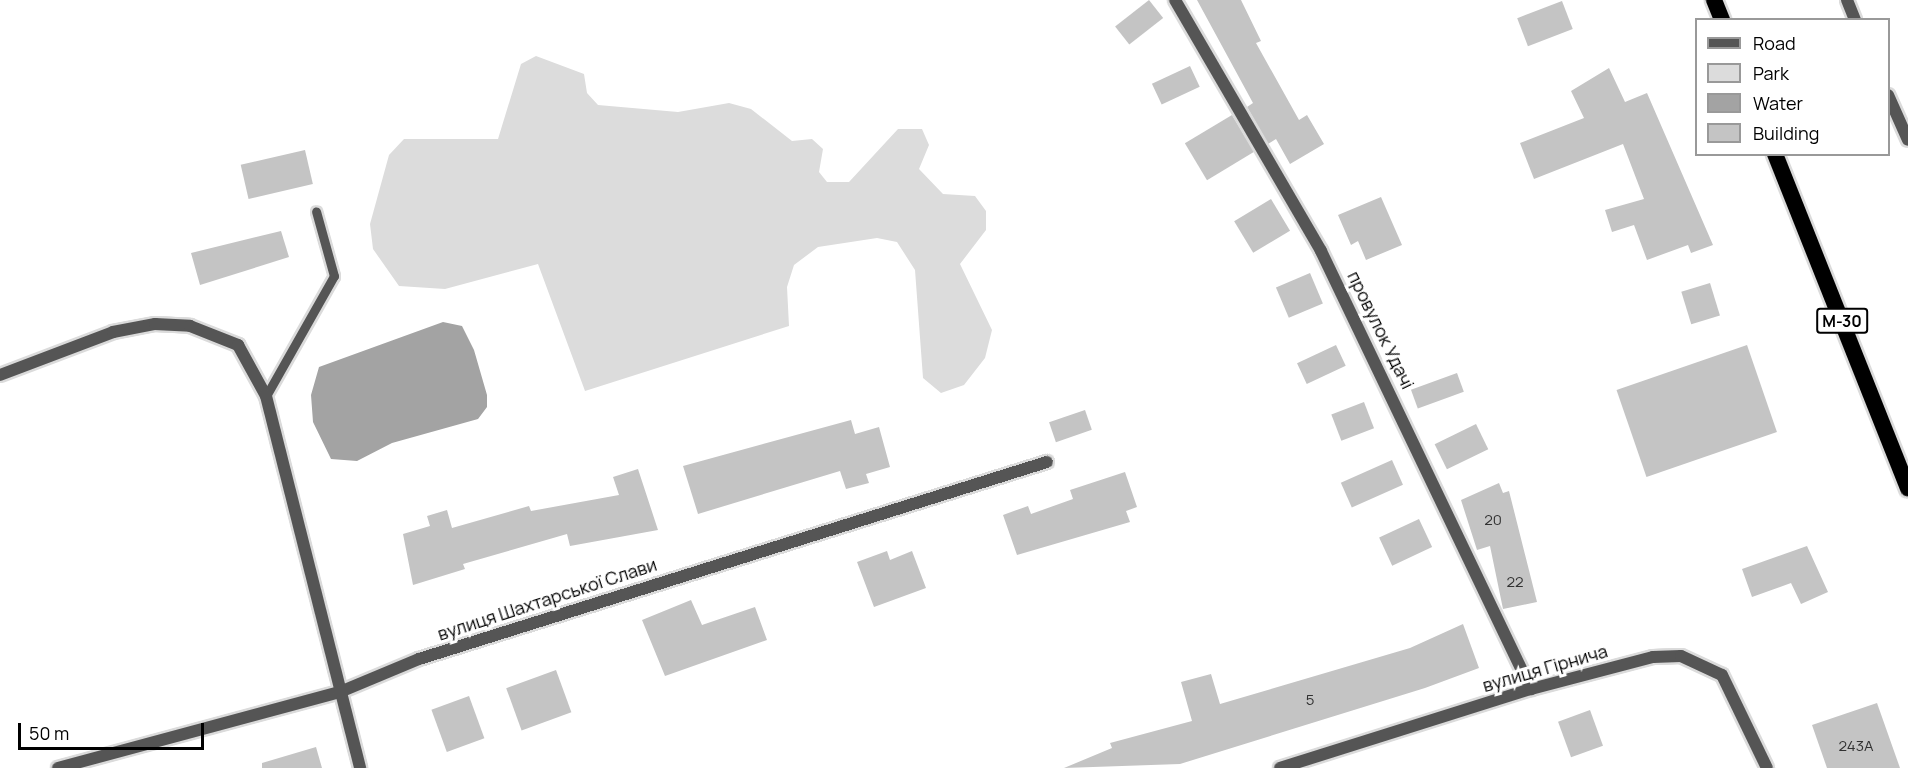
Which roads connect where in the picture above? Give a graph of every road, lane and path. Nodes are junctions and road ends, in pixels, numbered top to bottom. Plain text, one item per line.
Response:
1 (1175, 0) edge
2 (1714, 0) edge
3 (1847, 0) edge
4 (1721, 18) edge
5 (1855, 18) edge
6 (1890, 100) edge
7 (1908, 140) edge
8 (1776, 156) edge
9 (316, 211) dead end
10 (0, 375) edge
11 (266, 396) junction
12 (1047, 462) dead end
13 (1908, 488) edge
14 (1531, 689) junction
15 (340, 692) junction
16 (58, 768) edge
17 (360, 768) edge
18 (1280, 768) edge
19 (1767, 768) edge

1 - 14 street, провулок Удачі
2 - 4 highway
3 - 5 street
6 - 7 street
8 - 13 highway, М-30
9 - 11 lane
10 - 11 street
11 - 15 street
12 - 15 street, вулиця Шахтарської Слави
14 - 18 street, вулиця Гірнича
14 - 19 street, вулиця Гірнича
15 - 16 street, вулиця Шахтарської Слави
15 - 17 street

